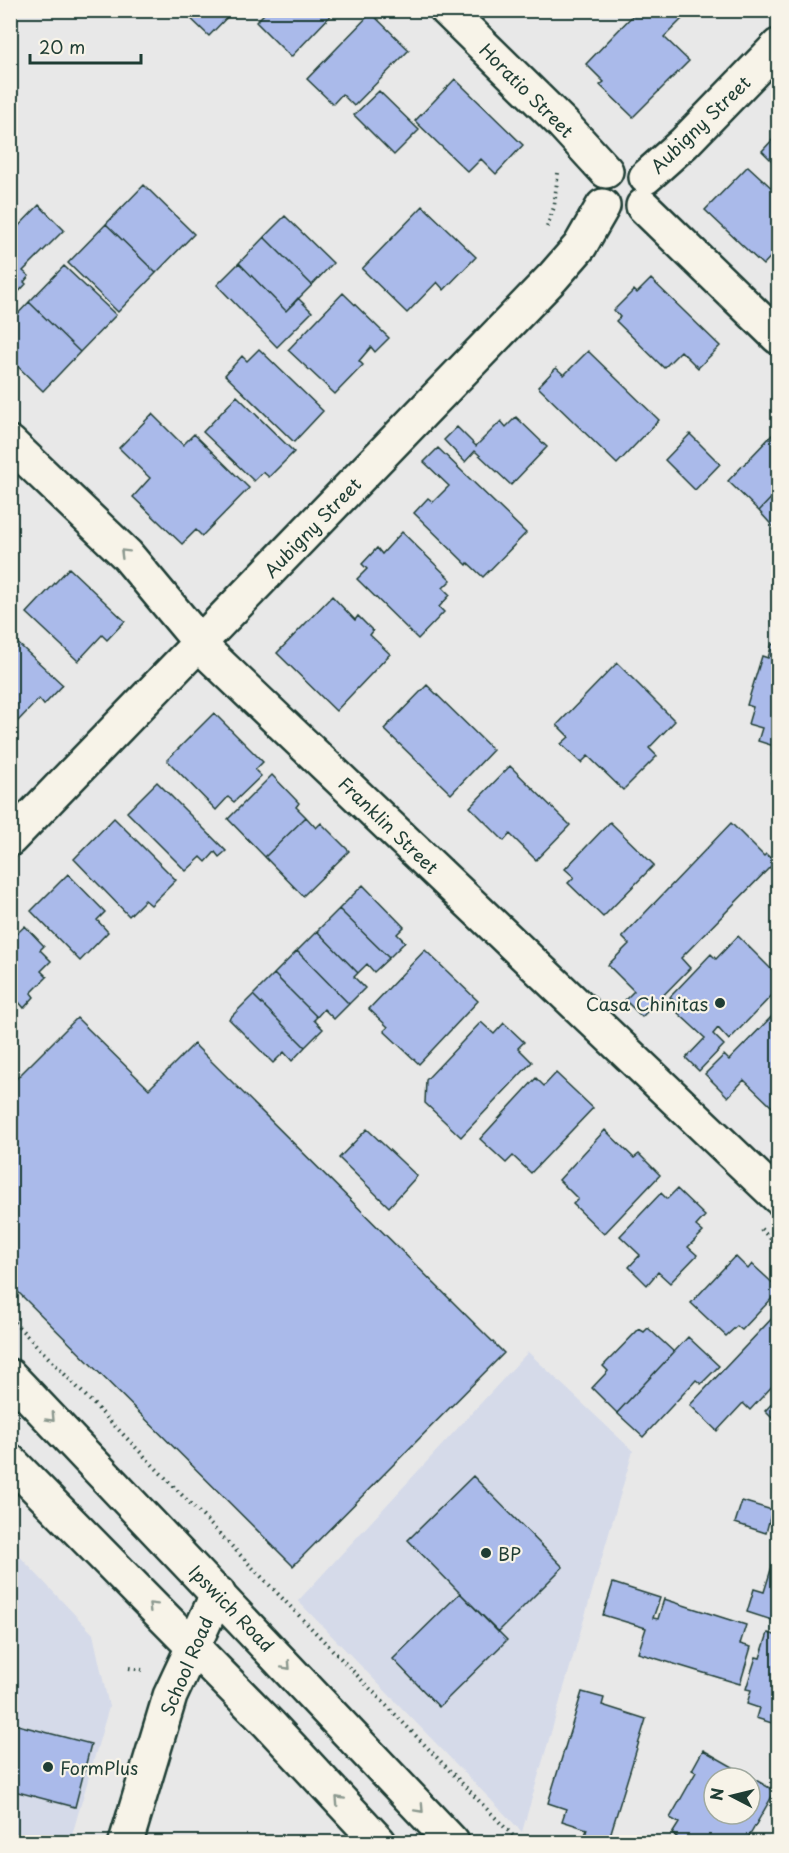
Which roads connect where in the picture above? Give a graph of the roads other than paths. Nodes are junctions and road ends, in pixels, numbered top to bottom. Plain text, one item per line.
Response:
1 (447, 10) edge
2 (778, 46) edge
3 (606, 171) junction
4 (645, 192) junction
5 (603, 206) junction
6 (778, 337) edge
7 (10, 443) edge
8 (199, 644) junction
9 (10, 839) edge
10 (778, 1197) edge
11 (10, 1376) edge
12 (10, 1461) edge
13 (218, 1593) junction
14 (193, 1647) junction
15 (126, 1842) edge
16 (379, 1842) edge
17 (452, 1842) edge

1 - 3 main road, Horatio Street
2 - 4 main road, Aubigny Street
3 - 4 main road
3 - 5 main road
4 - 5 main road
4 - 6 main road
5 - 8 main road, Aubigny Street
8 -> 7 main road, Franklin Street
8 - 9 main road, Aubigny Street
8 - 10 main road, Franklin Street
11 -> 13 main road, Ipswich Road
14 -> 12 main road
13 - 14 main road, School Road
13 -> 17 main road, Ipswich Road
14 - 15 main road, School Road
16 -> 14 main road

